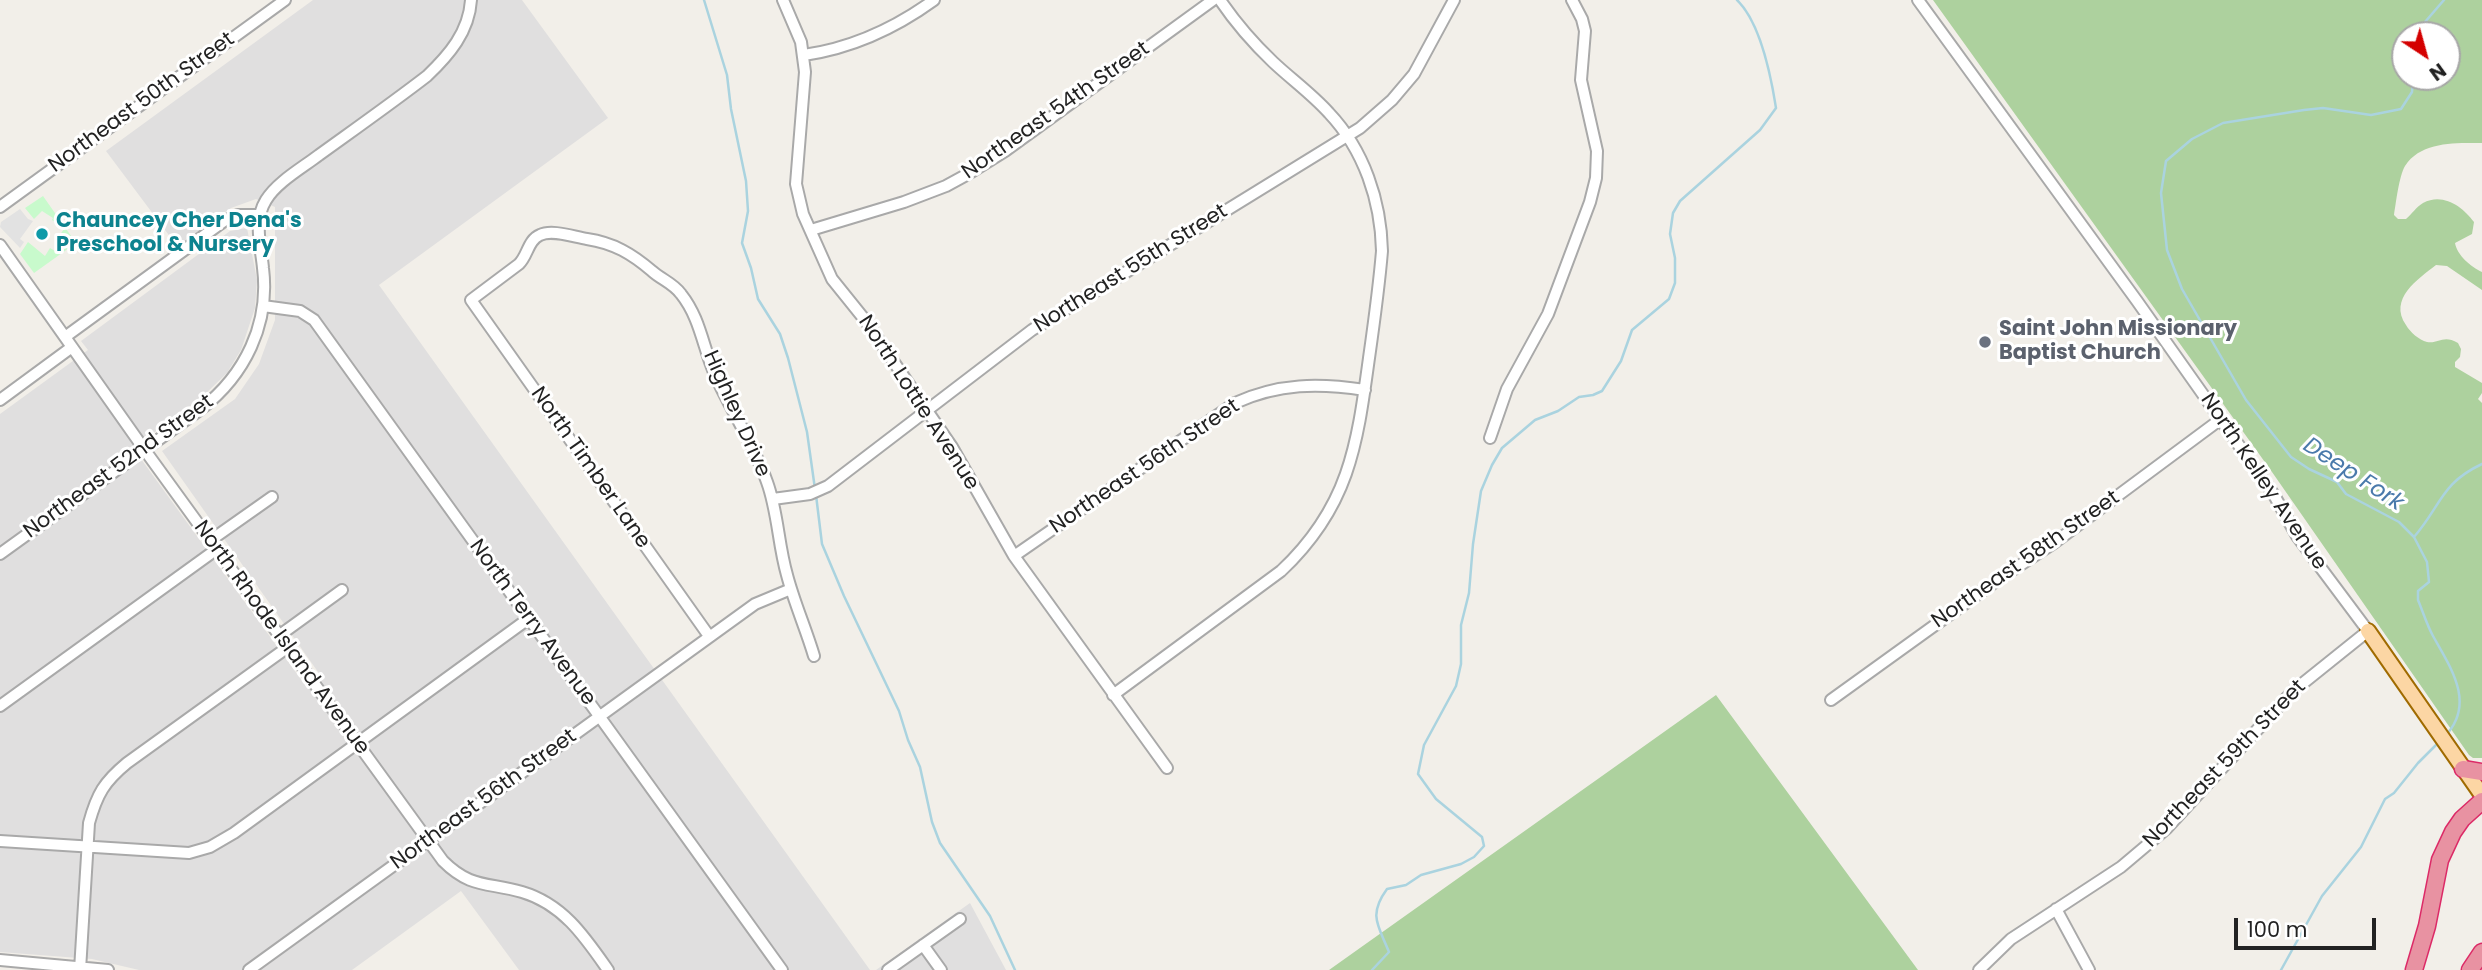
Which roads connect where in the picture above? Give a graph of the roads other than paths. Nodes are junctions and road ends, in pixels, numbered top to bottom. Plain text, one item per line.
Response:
1 (285, 0) edge
2 (471, 0) edge
3 (783, 0) edge
4 (934, 0) edge
5 (1213, 0) edge
6 (1220, 0) edge
7 (1454, 0) edge
8 (1572, 0) edge
9 (1918, 0) edge
10 (804, 55) junction
11 (1347, 136) junction
12 (0, 207) edge
13 (261, 215) junction
14 (811, 230) junction
15 (535, 238) joint
16 (0, 245) edge
17 (263, 306) junction
18 (65, 337) junction
19 (72, 347) junction
20 (1365, 390) junction
21 (0, 400) edge
22 (926, 410) junction
23 (2221, 419) junction
24 (1490, 438) dead end
25 (145, 449) junction
26 (272, 497) dead end
27 (773, 499) junction
28 (214, 545) junction
29 (0, 554) edge
30 (1014, 556) junction
31 (791, 589) junction
32 (342, 590) dead end
33 (528, 619) junction
34 (2368, 631) junction
35 (279, 635) junction
36 (709, 636) junction
37 (288, 647) junction
38 (814, 656) dead end
39 (1113, 695) junction
40 (1831, 700) dead end
41 (0, 706) edge
42 (599, 717) junction
43 (357, 743) junction
44 (1167, 768) dead end
45 (2463, 769) junction
46 (2482, 772) edge
47 (2482, 795) edge
48 (2482, 801) edge
49 (0, 841) edge
50 (427, 841) junction
51 (88, 846) junction
52 (2056, 909) junction
53 (960, 919) dead end
54 (923, 945) junction
55 (2482, 952) edge
56 (0, 960) edge
57 (80, 968) edge
58 (108, 970) edge
59 (249, 970) edge
60 (608, 970) edge
61 (782, 970) edge
62 (888, 970) edge
63 (941, 970) edge
64 (1979, 970) edge
65 (2089, 970) edge
66 (2414, 970) edge
67 (2470, 970) edge

1 - 12 street, Northeast 50th Street
2 - 13 street
3 - 10 street, North Lottie Avenue
4 - 10 street
5 - 14 street, Northeast 54th Street
6 - 11 street
7 - 11 street, Northeast 55th Street
8 - 24 street
9 - 23 street, North Kelley Avenue
10 - 14 street, North Lottie Avenue
11 - 20 street
11 - 22 street, Northeast 55th Street
13 - 17 street, Northeast 52nd Street
13 - 18 street
14 - 22 street, North Lottie Avenue
15 - 27 street, Highley Drive
15 - 36 street, North Timber Lane
16 - 18 street, North Rhode Island Avenue
17 - 25 street, Northeast 52nd Street
17 - 33 street, North Terry Avenue
18 - 19 street, North Rhode Island Avenue
19 - 21 street
19 - 25 street, North Rhode Island Avenue
20 - 30 street, Northeast 56th Street
20 - 39 street
22 - 27 street, Northeast 55th Street
22 - 30 street, North Lottie Avenue
23 - 34 street, North Kelley Avenue
23 - 40 street, Northeast 58th Street
25 - 28 street, North Rhode Island Avenue
25 - 29 street, Northeast 52nd Street
26 - 28 street
27 - 31 street, Highley Drive
28 - 35 street, North Rhode Island Avenue
28 - 41 street
30 - 39 street, North Lottie Avenue
31 - 36 street, Northeast 56th Street
31 - 38 street, Highley Drive
32 - 35 street
33 - 42 street, North Terry Avenue
33 - 43 street
34 - 45 main road, North Kelley Avenue
34 - 52 street, Northeast 59th Street
35 - 37 street, North Rhode Island Avenue
36 - 42 street, Northeast 56th Street
37 - 43 street, North Rhode Island Avenue
37 - 51 street
39 - 44 street, North Lottie Avenue
42 - 50 street, Northeast 56th Street
42 - 61 street, North Terry Avenue
43 - 50 street, North Rhode Island Avenue
43 - 51 street
45 - 46 highway
45 - 47 main road, North Kelley Avenue
48 - 66 highway
49 - 51 street
50 - 59 street, Northeast 56th Street
50 - 60 street, North Rhode Island Avenue
51 - 57 street
52 - 64 street, Northeast 59th Street
52 - 65 street
53 - 54 street
54 - 62 street
54 - 63 street
55 - 67 highway
56 - 57 street
57 - 58 street

